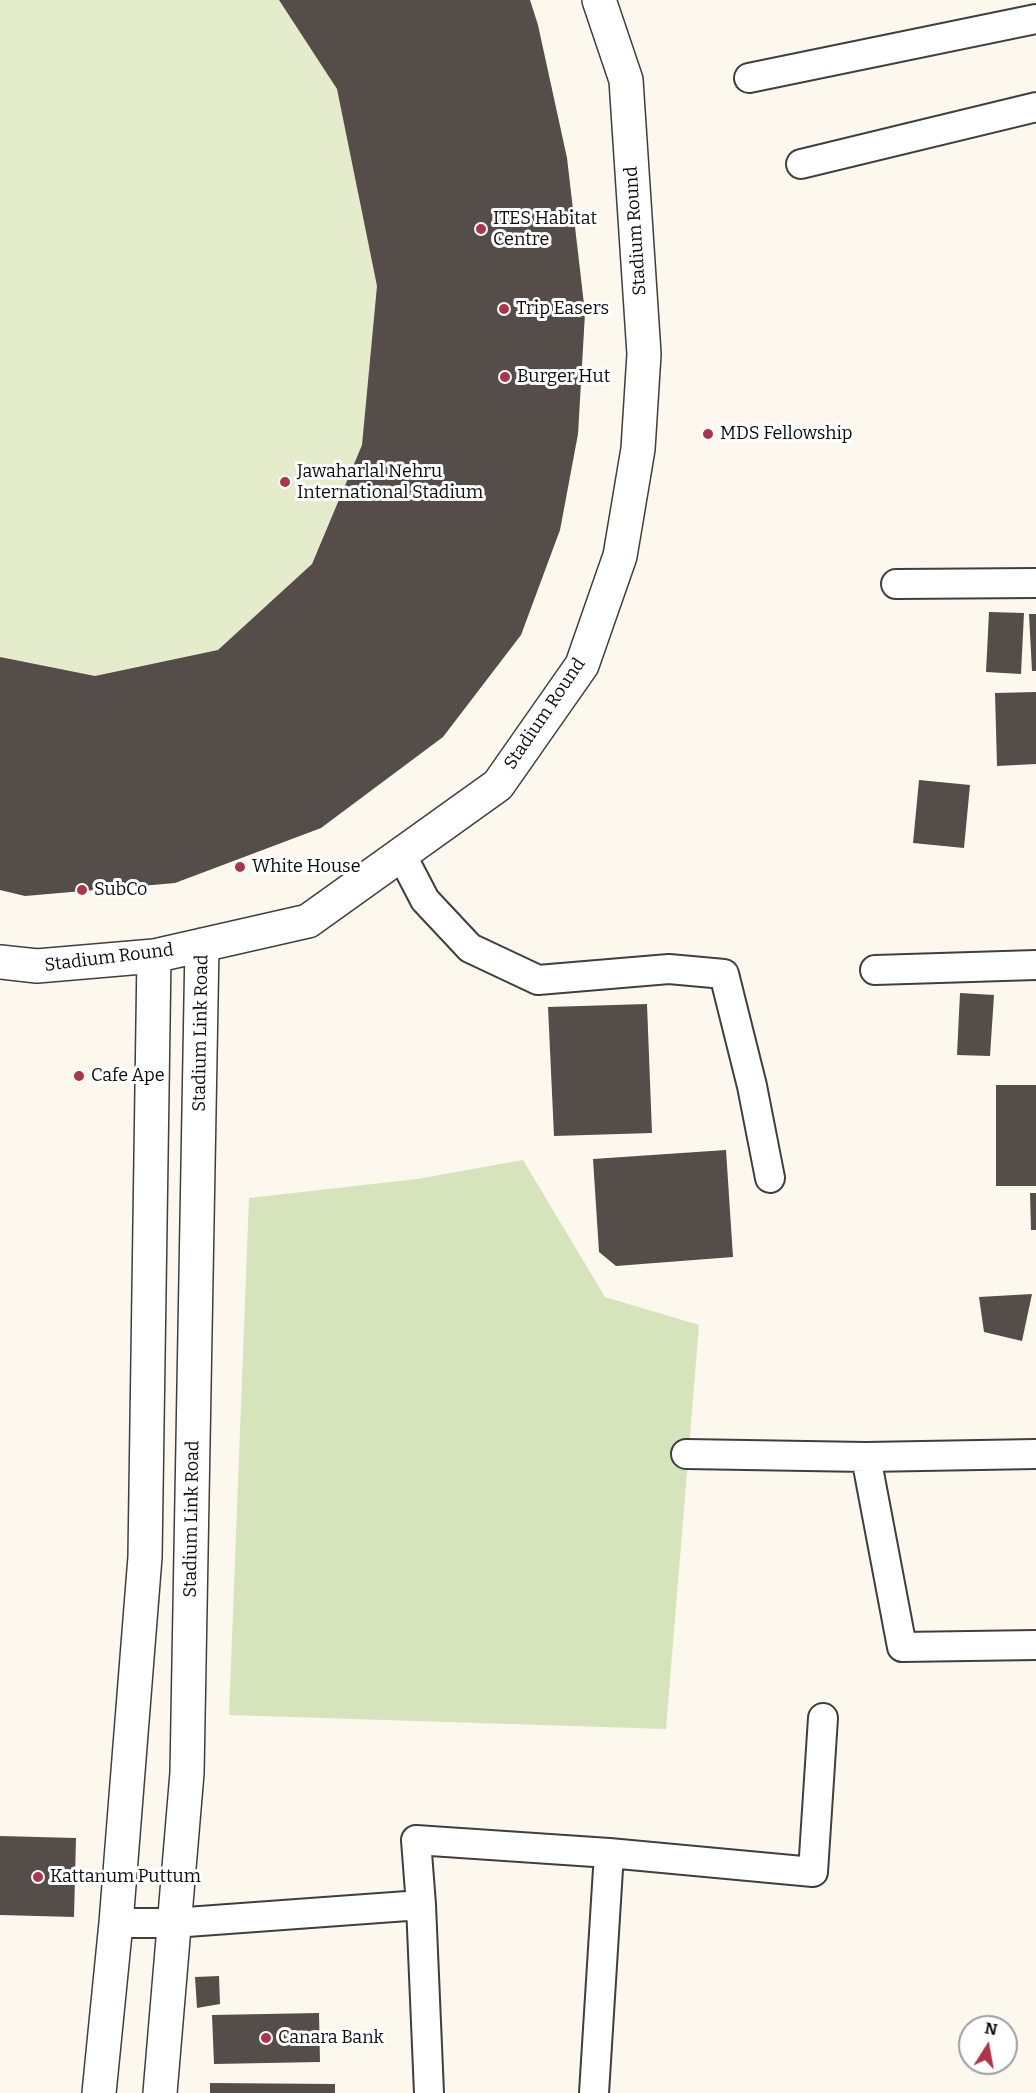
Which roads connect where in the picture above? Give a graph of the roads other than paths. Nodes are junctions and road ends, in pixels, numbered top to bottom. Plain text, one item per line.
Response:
1 (599, 0) edge
2 (1036, 19) edge
3 (749, 78) dead end
4 (1036, 107) edge
5 (801, 164) dead end
6 (1036, 583) edge
7 (896, 584) dead end
8 (401, 854) junction
9 (202, 945) junction
10 (154, 956) junction
11 (0, 962) edge
12 (1036, 965) edge
13 (874, 969) dead end
14 (770, 1178) dead end
15 (686, 1454) dead end
16 (1036, 1454) edge
17 (866, 1457) junction
18 (1036, 1645) edge
19 (823, 1718) dead end
20 (609, 1853) junction
21 (421, 1905) junction
22 (116, 1923) junction
23 (173, 1923) junction
24 (99, 2093) edge
25 (160, 2093) edge
26 (429, 2093) edge
27 (594, 2093) edge

1 - 8 street, Stadium Round
2 - 3 street
4 - 5 street
6 - 7 street
8 - 9 street, Stadium Round
8 - 14 street
9 - 10 street, Stadium Round
9 - 23 street, Stadium Link Road
10 - 11 street, Stadium Round
10 - 22 street
12 - 13 street
15 - 17 street
16 - 17 street
17 - 18 street
19 - 20 street
20 - 21 street
20 - 27 street
21 - 23 street
21 - 26 street
22 - 23 street
22 - 24 street
23 - 25 street, Stadium Link Road

